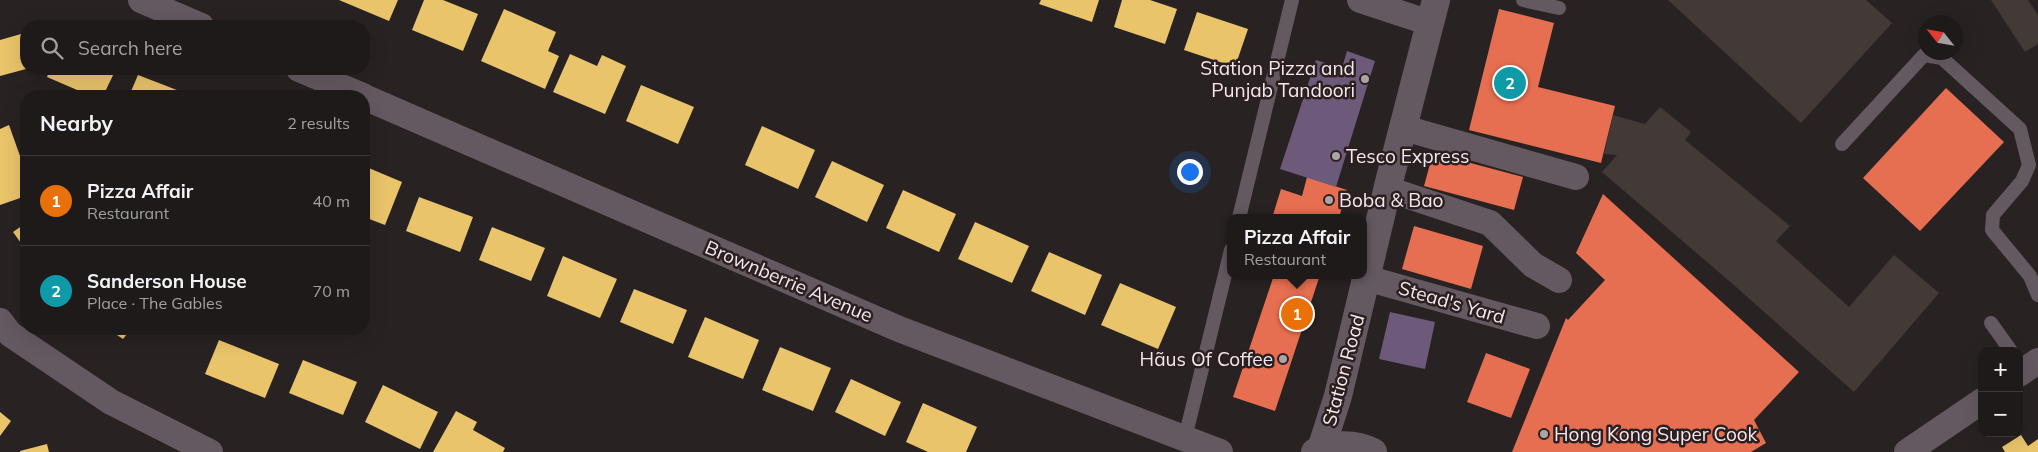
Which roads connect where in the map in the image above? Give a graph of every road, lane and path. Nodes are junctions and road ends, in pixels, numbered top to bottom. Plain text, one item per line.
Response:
1 (141, 0) edge
2 (1292, 0) edge
3 (1360, 0) edge
4 (1523, 0) edge
5 (1560, 8) dead end
6 (1433, 12) edge
7 (188, 20) edge
8 (314, 75) edge
9 (349, 90) edge
10 (370, 99) edge
11 (1404, 128) junction
12 (1842, 144) dead end
13 (1576, 177) dead end
14 (1387, 189) junction
15 (1240, 214) edge
16 (1227, 266) edge
17 (1367, 274) edge
18 (1367, 278) edge
19 (1366, 279) edge
20 (1559, 280) dead end
21 (2038, 295) edge
22 (0, 321) edge
23 (1991, 323) dead end
24 (1537, 326) dead end
25 (2010, 347) edge
26 (1978, 404) edge
27 (1184, 438) junction
28 (1318, 450) edge
29 (210, 452) edge
30 (1220, 452) edge
31 (1373, 452) edge
32 (1907, 452) edge

1 - 7 street
2 - 15 lane
3 - 6 street
4 - 5 lane
6 - 11 street, Station Road
8 - 9 street, Brownberrie Avenue
10 - 27 street, Brownberrie Avenue
11 - 13 street
11 - 14 street, Station Road
12 - 21 lane
14 - 17 street, Station Road
14 - 20 street
16 - 27 lane
18 - 24 street, Stead's Yard
19 - 28 street, Station Road
22 - 29 street
23 - 25 lane
26 - 32 street
27 - 30 street, Brownberrie Avenue
28 - 31 street

